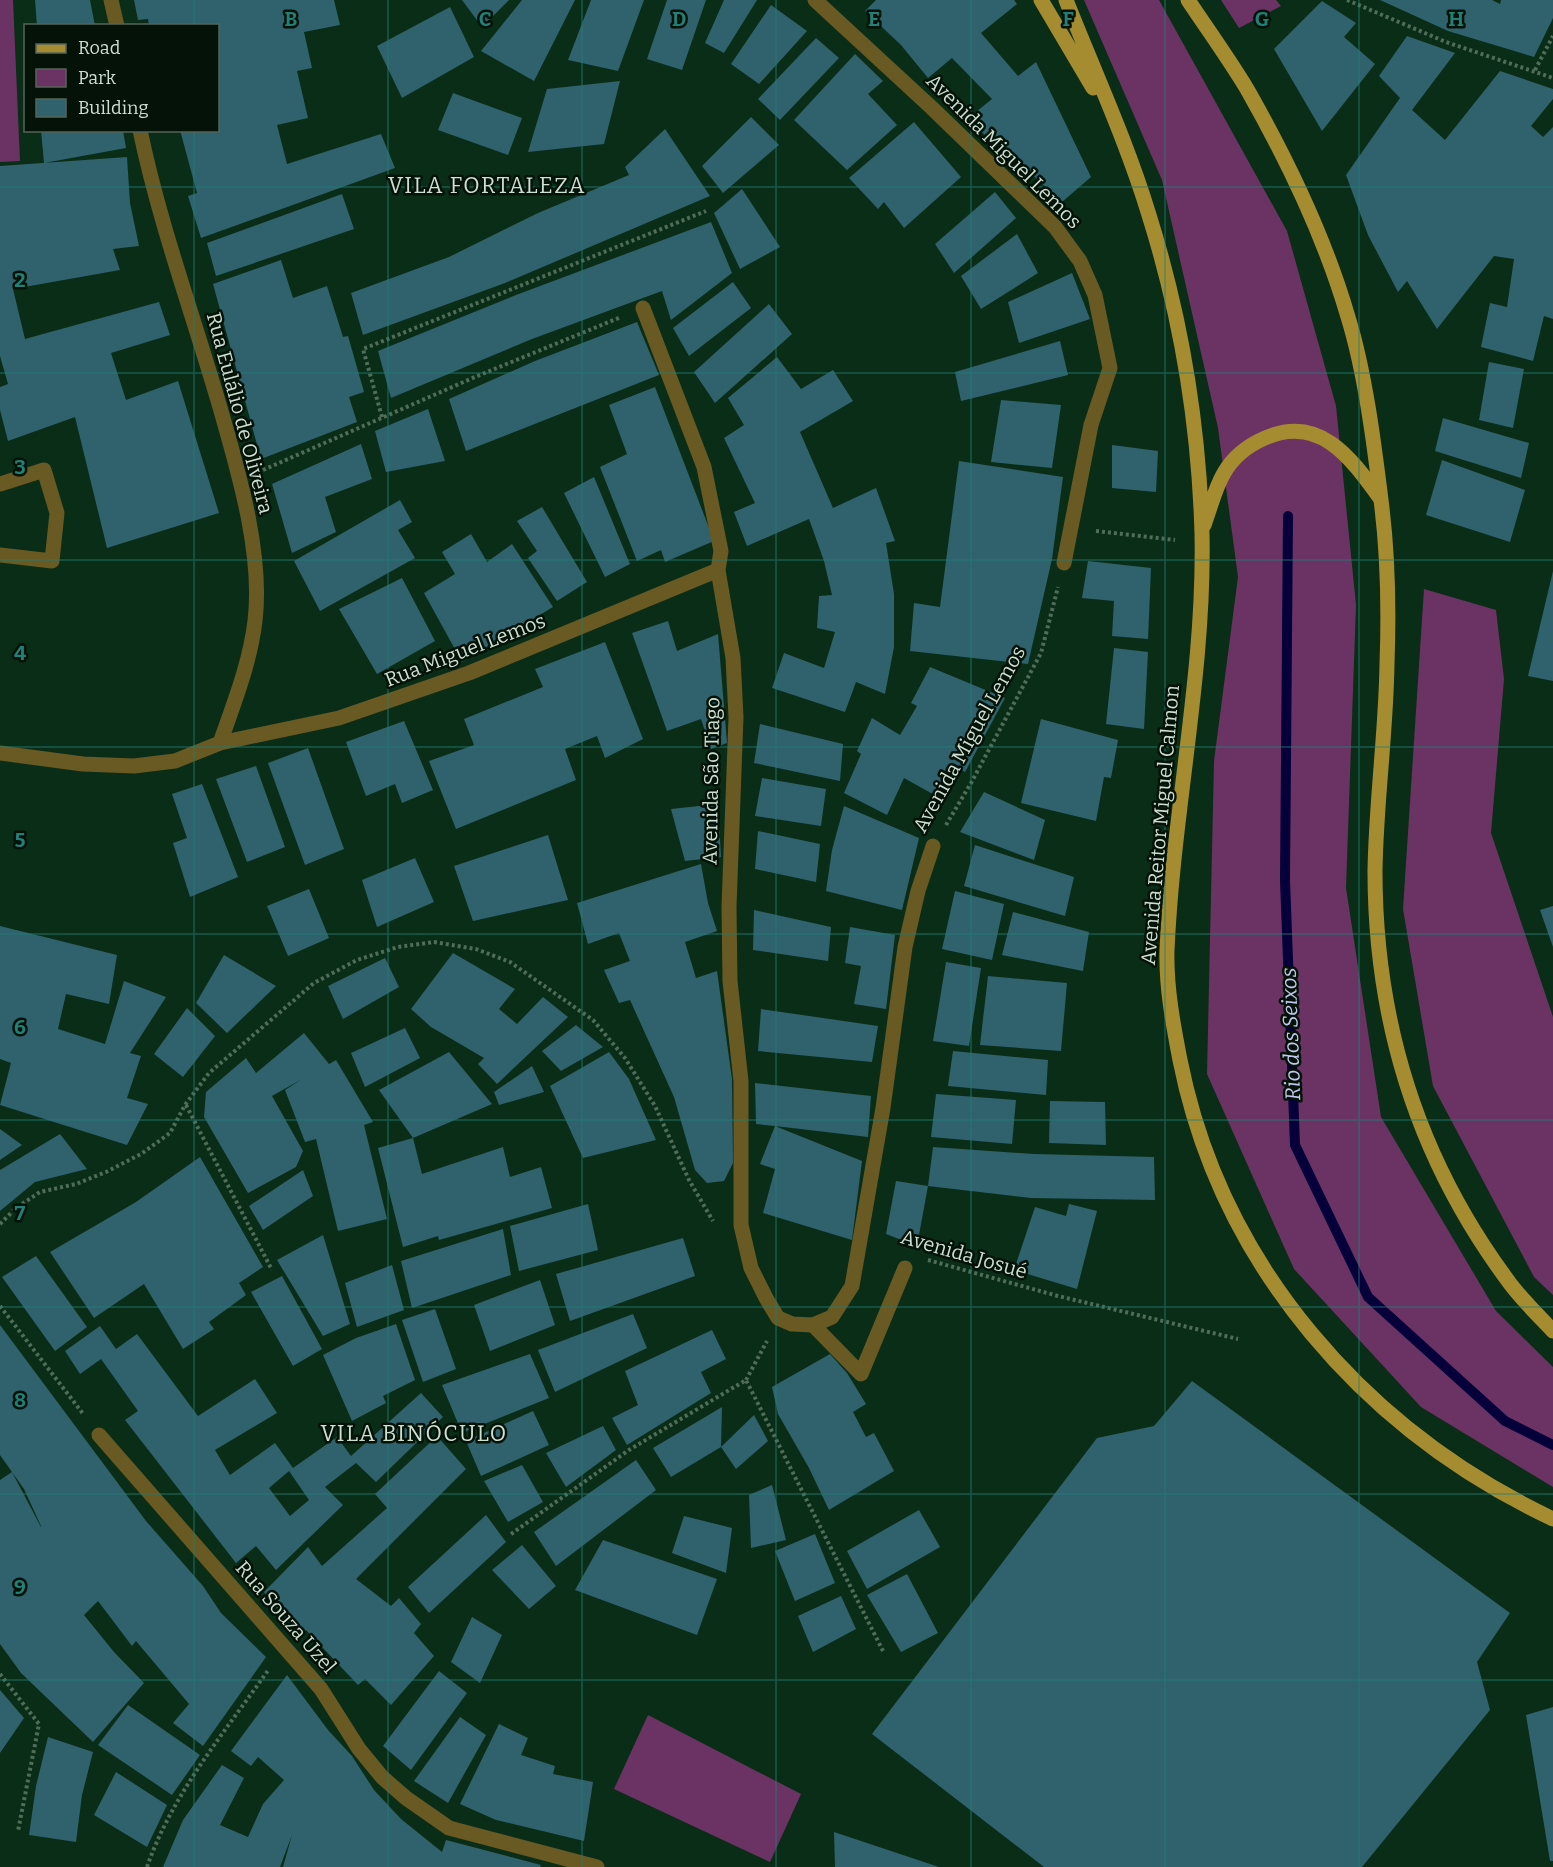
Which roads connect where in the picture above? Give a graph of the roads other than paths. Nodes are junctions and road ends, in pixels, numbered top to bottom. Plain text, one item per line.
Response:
1 (111, 0) edge
2 (815, 0) edge
3 (1041, 0) edge
4 (1066, 0) edge
5 (1188, 0) edge
6 (117, 24) edge
7 (141, 132) edge
8 (1121, 137) junction
9 (643, 308) road end
10 (0, 484) edge
11 (1381, 500) junction
12 (1202, 537) junction
13 (0, 555) edge
14 (1064, 563) road end
15 (718, 570) junction
16 (220, 743) junction
17 (0, 753) edge
18 (933, 846) road end
19 (905, 1268) dead end
20 (813, 1325) junction
21 (1553, 1331) edge
22 (99, 1435) road end
23 (1553, 1519) edge
24 (597, 1867) edge

1 - 6 street
2 - 14 street, Avenida Miguel Lemos
3 - 8 main road
4 - 8 main road, Avenida Reitor Miguel Calmon
5 - 11 main road
7 - 16 street, Rua Eulálio de Oliveira
8 - 12 main road, Avenida Reitor Miguel Calmon
9 - 15 street, Avenida São Tiago
10 - 13 street
11 - 12 main road
11 - 21 main road
12 - 23 main road, Avenida Reitor Miguel Calmon
15 - 16 street, Rua Miguel Lemos
15 - 20 street, Avenida São Tiago
16 - 17 street
18 - 20 street, Avenida Miguel Lemos
19 - 20 street
22 - 24 street, Rua Souza Uzel

